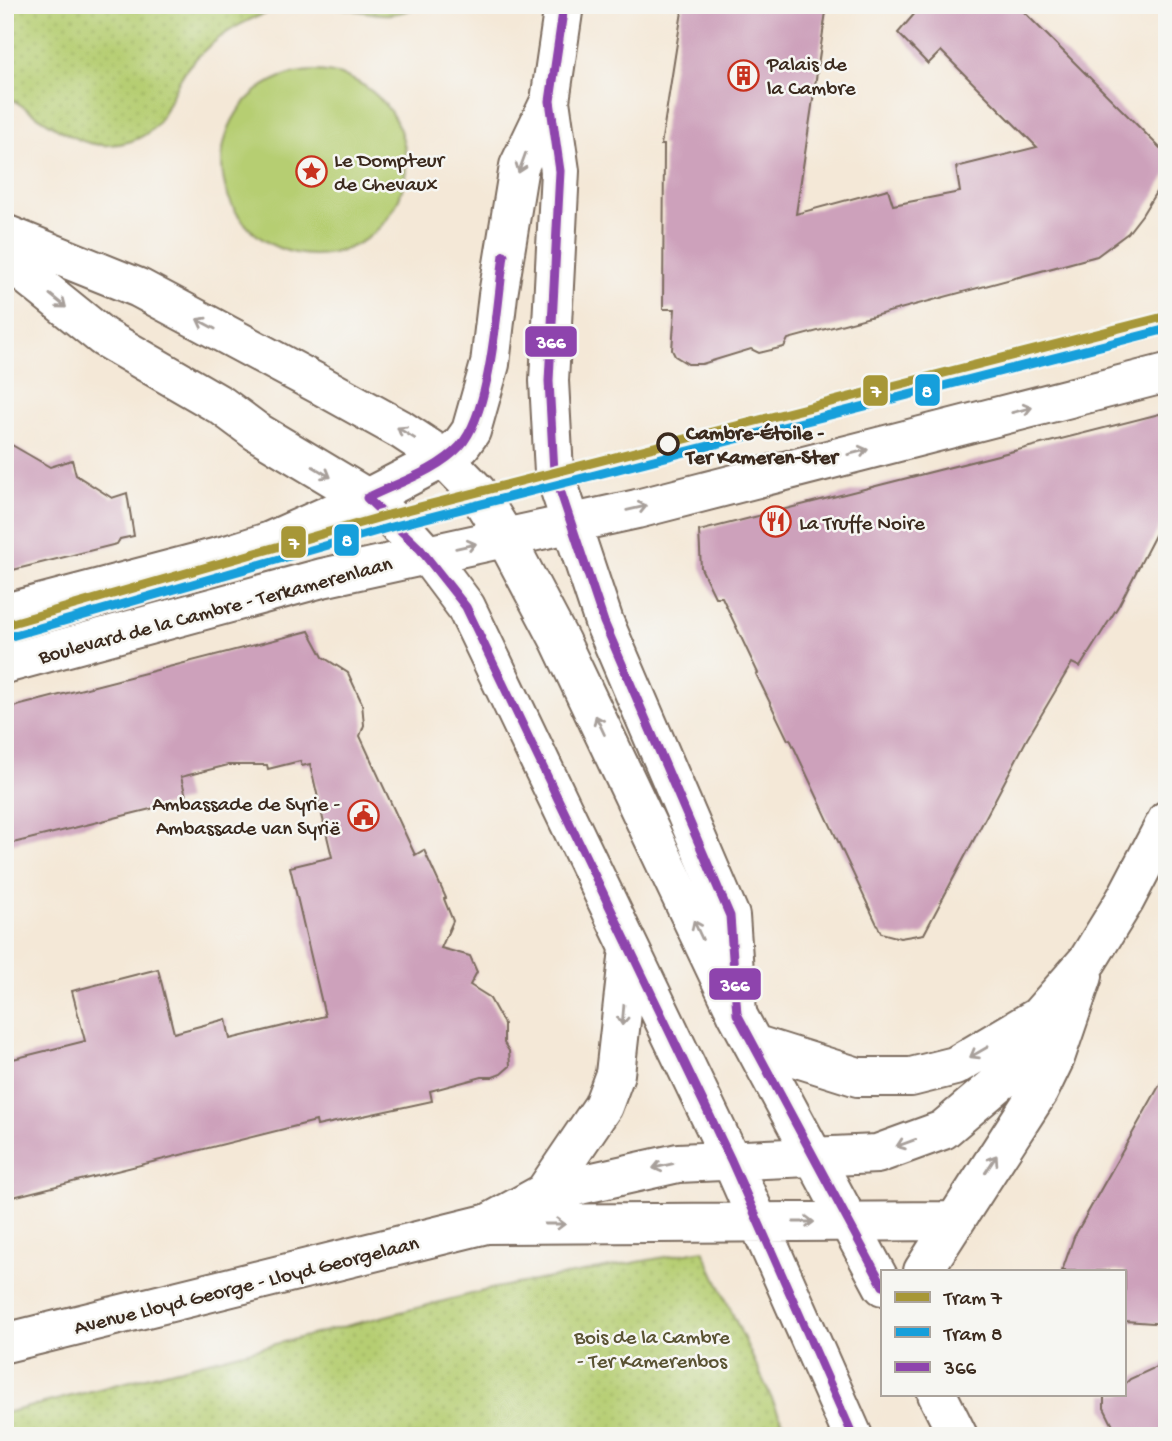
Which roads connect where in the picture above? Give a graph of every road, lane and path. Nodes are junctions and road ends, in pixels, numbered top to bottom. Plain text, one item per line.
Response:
1 (564, 5) edge
2 (550, 101) junction
3 (5, 234) edge
4 (5, 258) edge
5 (1167, 373) edge
6 (443, 458) junction
7 (367, 498) junction
8 (571, 523) junction
9 (505, 537) junction
10 (427, 555) junction
11 (5, 613) edge
12 (5, 664) edge
13 (1167, 820) edge
14 (629, 947) junction
15 (1088, 960) junction
16 (1038, 1017) junction
17 (745, 1029) junction
18 (815, 1158) junction
19 (731, 1160) junction
20 (544, 1193) junction
21 (759, 1222) junction
22 (849, 1222) junction
23 (954, 1222) junction
24 (486, 1224) junction
25 (924, 1270) edge
26 (881, 1282) edge
27 (5, 1343) edge
28 (938, 1396) edge
29 (853, 1436) edge
30 (958, 1436) edge

1 - 2 main road
2 -> 6 main road
2 - 8 main road
6 -> 3 main road
4 -> 7 main road
8 -> 5 main road, Boulevard de la Cambre - Terkamerenlaan
6 - 7 main road
6 - 9 main road
7 - 10 main road
7 - 11 main road
8 - 9 main road, Boulevard de la Cambre - Terkamerenlaan
8 - 17 main road
10 -> 9 main road, Boulevard de la Cambre - Terkamerenlaan
17 -> 9 main road
10 - 12 main road, Boulevard de la Cambre - Terkamerenlaan
10 - 14 main road
13 - 15 main road
14 - 19 main road
14 -> 20 main road, Avenue Lloyd George - Lloyd Georgelaan
15 - 16 main road
23 -> 15 main road
16 -> 17 main road
16 -> 18 main road, Avenue Lloyd George - Lloyd Georgelaan
17 - 18 main road
18 - 19 main road, Avenue Lloyd George - Lloyd Georgelaan
18 - 22 main road
19 -> 20 main road, Avenue Lloyd George - Lloyd Georgelaan
19 - 21 main road
20 - 24 main road, Avenue Lloyd George - Lloyd Georgelaan
21 -> 22 main road, Avenue Lloyd George - Lloyd Georgelaan
24 -> 21 main road, Avenue Lloyd George - Lloyd Georgelaan
21 - 29 main road
22 - 23 main road, Avenue Lloyd George - Lloyd Georgelaan
22 - 26 main road
23 - 25 main road
24 - 27 main road, Avenue Lloyd George - Lloyd Georgelaan
28 - 30 main road

